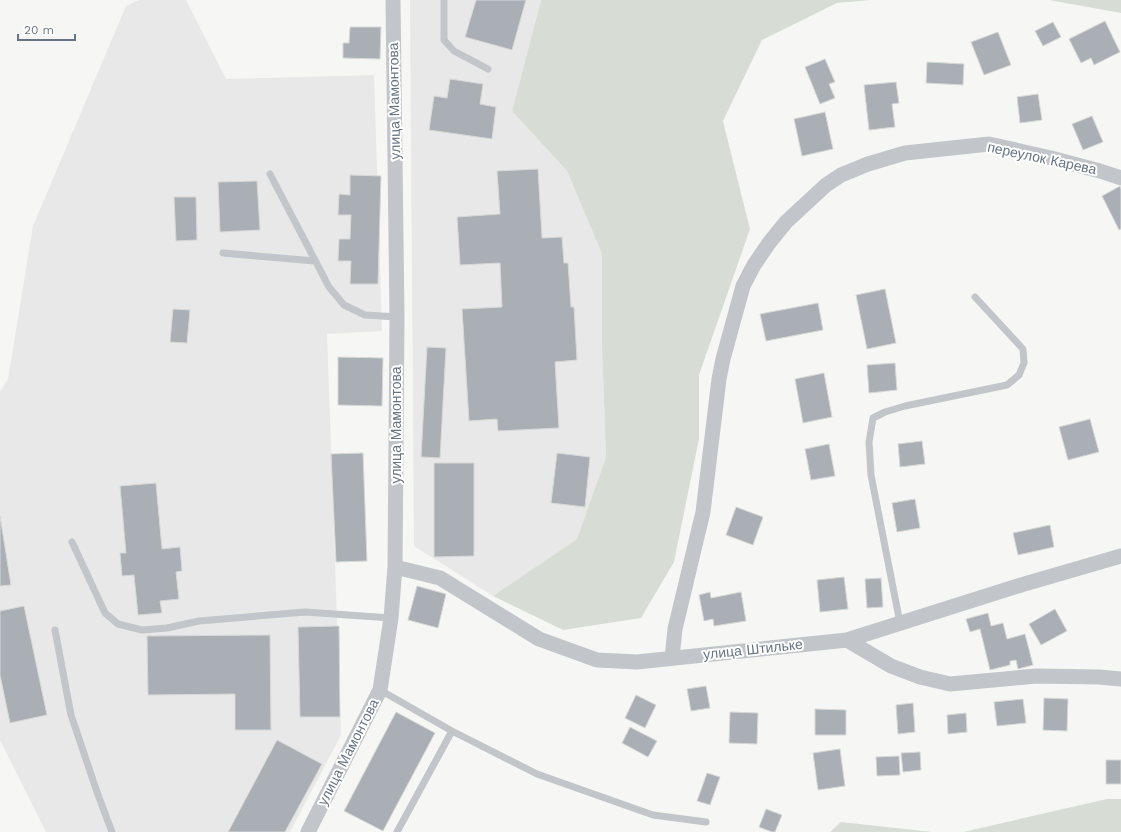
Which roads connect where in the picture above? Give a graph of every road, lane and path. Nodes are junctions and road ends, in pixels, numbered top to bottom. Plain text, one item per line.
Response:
1 (393, 0) edge
2 (444, 0) edge
3 (488, 69) dead end
4 (270, 174) dead end
5 (1121, 178) edge
6 (223, 253) dead end
7 (315, 261) junction
8 (975, 297) dead end
9 (397, 317) junction
10 (72, 542) dead end
11 (1121, 556) edge
12 (395, 567) junction
13 (391, 618) junction
14 (900, 623) junction
15 (55, 630) dead end
16 (847, 640) junction
17 (672, 658) junction
18 (1121, 679) edge
19 (380, 690) junction
20 (452, 731) junction
21 (706, 822) dead end
22 (112, 832) edge
23 (308, 832) edge
24 (397, 832) edge

1 - 9 street, улица Мамонтова
2 - 3 lane
4 - 7 lane
5 - 17 street, переулок Карева
6 - 7 lane
7 - 9 lane
8 - 14 lane
9 - 12 street, улица Мамонтова
10 - 13 lane
11 - 14 street, улица Штильке
12 - 13 street, улица Мамонтова
12 - 17 street, улица Штильке
13 - 19 street, улица Мамонтова
14 - 16 street, улица Штильке
15 - 22 lane
16 - 17 street, улица Штильке
16 - 18 street
19 - 20 lane
19 - 23 street, улица Мамонтова
20 - 21 lane
20 - 24 lane

